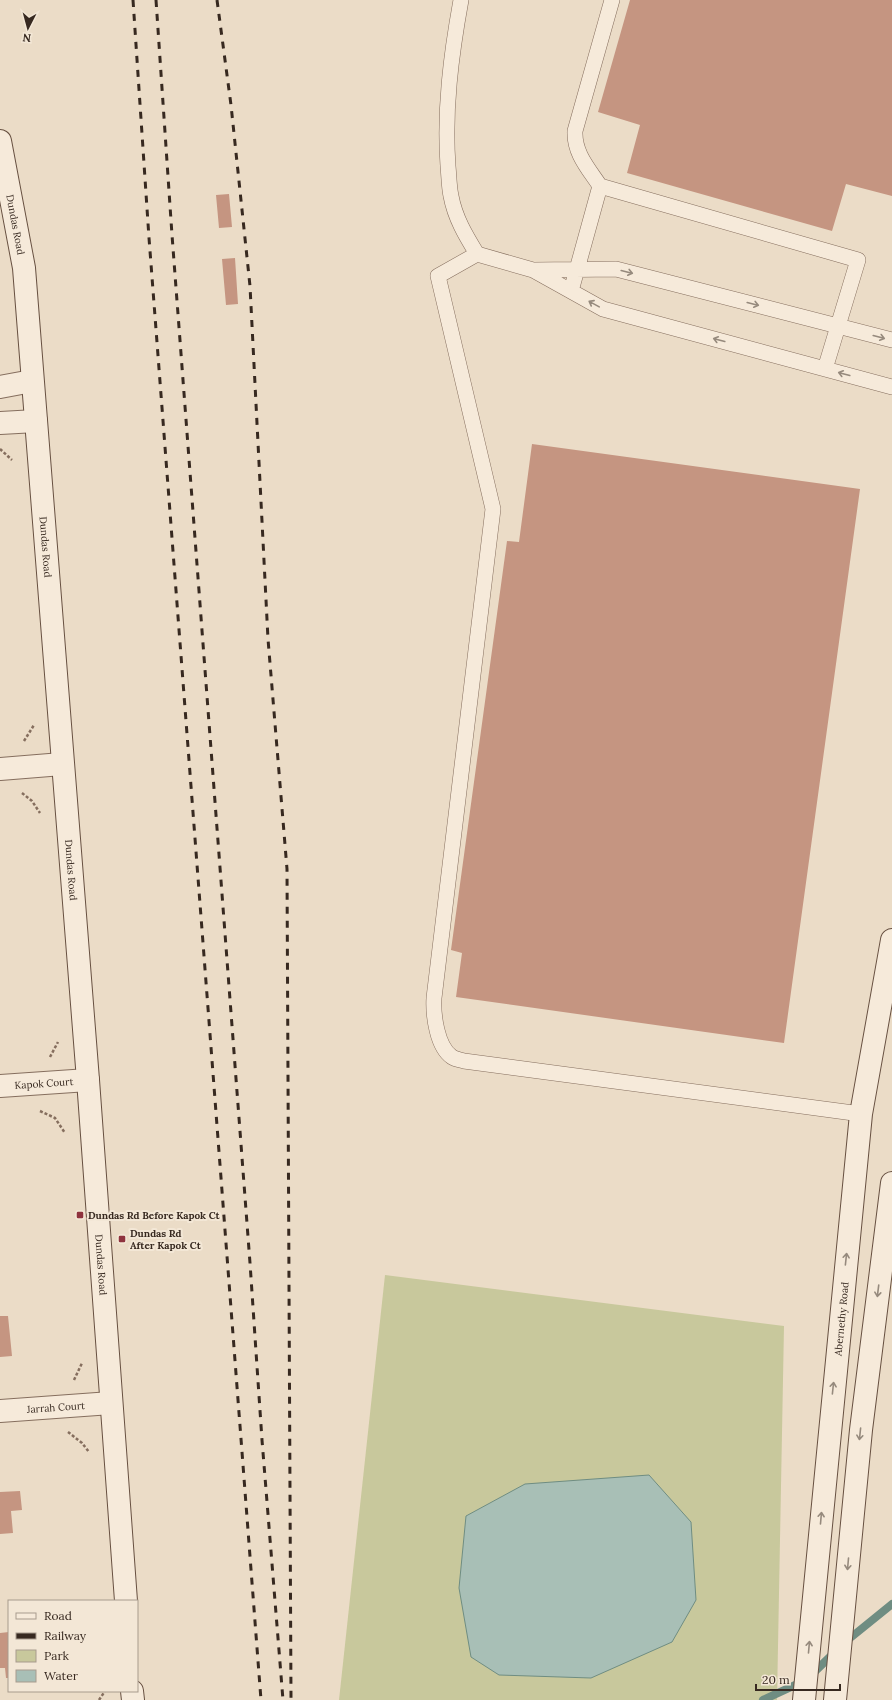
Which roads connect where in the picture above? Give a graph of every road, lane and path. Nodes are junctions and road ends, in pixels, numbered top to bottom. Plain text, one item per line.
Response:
1 (461, 0) edge
2 (612, 0) edge
3 (0, 141) edge
4 (600, 186) junction
5 (477, 254) junction
6 (577, 269) junction
7 (532, 270) junction
8 (571, 291) junction
9 (838, 326) junction
10 (892, 340) edge
11 (825, 369) junction
12 (32, 381) junction
13 (0, 386) edge
14 (889, 387) edge
15 (36, 421) junction
16 (0, 423) edge
17 (62, 764) junction
18 (0, 770) edge
19 (18, 790) dead end
20 (43, 818) dead end
21 (892, 940) edge
22 (58, 1039) dead end
23 (49, 1058) dead end
24 (88, 1080) junction
25 (0, 1086) edge
26 (37, 1110) dead end
27 (861, 1114) junction
28 (67, 1136) dead end
29 (892, 1183) edge
30 (82, 1361) dead end
31 (70, 1384) dead end
32 (111, 1403) junction
33 (46, 1408) junction
34 (0, 1411) edge
35 (93, 1458) dead end
36 (126, 1600) edge
37 (804, 1700) edge
38 (835, 1700) edge

1 - 5 lane
2 - 4 lane
3 - 12 main road, Dundas Road
4 - 6 lane
4 - 9 lane
5 - 7 lane
5 - 27 lane
6 - 7 lane
6 - 8 lane
6 -> 9 lane
7 - 8 lane
11 -> 8 lane
9 -> 10 lane
9 - 11 lane
14 -> 11 lane
12 - 13 main road
12 - 15 main road, Dundas Road
15 - 16 main road
15 - 17 main road, Dundas Road
17 - 18 main road
17 - 24 main road, Dundas Road
19 - 20 path
21 - 27 main road, Abernethy Road
22 - 23 path
24 - 25 main road, Kapok Court
24 - 32 main road, Dundas Road
26 - 28 path
37 -> 27 main road, Abernethy Road
29 -> 38 main road
30 - 31 path
32 - 33 main road, Jarrah Court
32 - 36 main road, Dundas Road
33 - 34 main road, Jarrah Court
33 - 35 path

